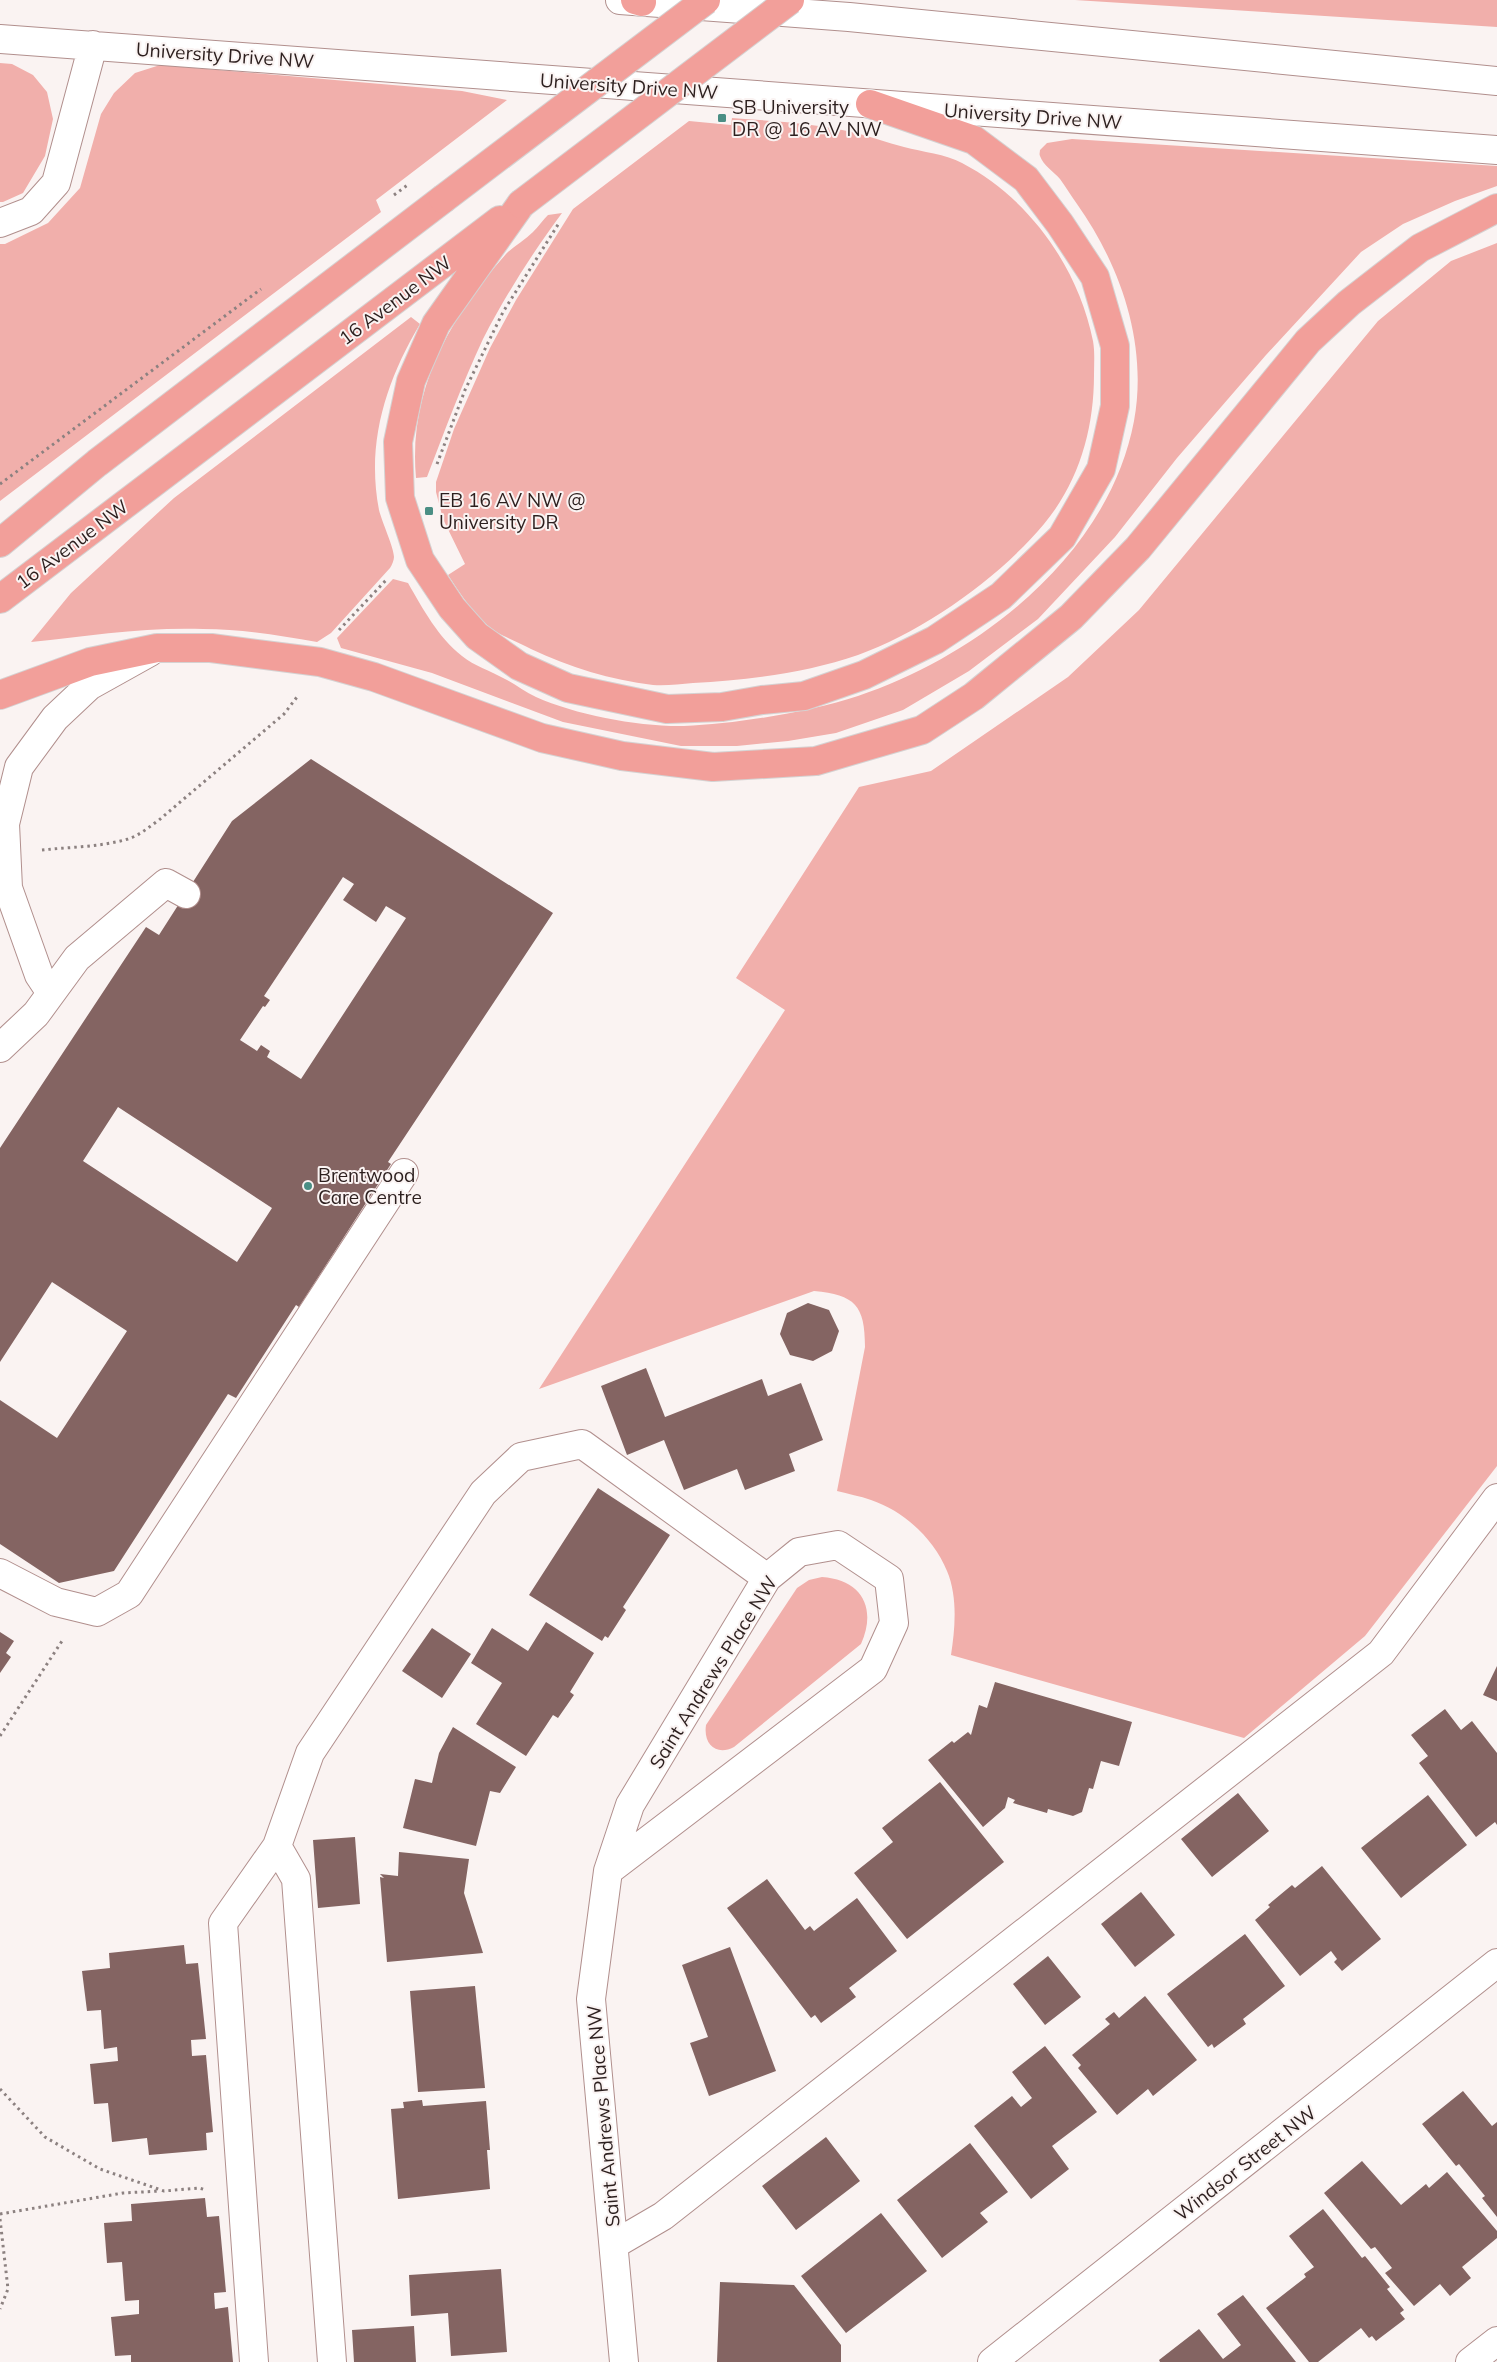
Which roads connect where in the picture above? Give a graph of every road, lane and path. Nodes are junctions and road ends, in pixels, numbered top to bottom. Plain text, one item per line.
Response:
1 (706, 0) edge
2 (790, 0) edge
3 (632, 1) edge
4 (0, 39) edge
5 (93, 46) junction
6 (1497, 81) edge
7 (870, 104) junction
8 (1497, 150) edge
9 (521, 204) junction
10 (1497, 208) edge
11 (560, 222) dead end
12 (0, 223) edge
13 (434, 473) dead end
14 (0, 543) edge
15 (394, 574) dead end
16 (0, 600) edge
17 (338, 632) dead end
18 (157, 648) junction
19 (300, 691) dead end
20 (0, 695) edge
21 (37, 851) dead end
22 (186, 894) dead end
23 (51, 993) junction
24 (0, 1048) edge
25 (404, 1174) dead end
26 (1497, 1498) edge
27 (0, 1574) edge
28 (767, 1578) junction
29 (82, 1609) junction
30 (0, 1736) edge
31 (277, 1846) junction
32 (608, 1871) junction
33 (1497, 1963) edge
34 (0, 2089) edge
35 (164, 2191) junction
36 (243, 2203) junction
37 (0, 2214) edge
38 (0, 2219) edge
39 (615, 2244) junction
40 (0, 2309) edge
41 (1497, 2340) edge
42 (254, 2362) edge
43 (332, 2362) edge
44 (624, 2362) edge
45 (992, 2362) edge
46 (1470, 2362) edge

1 - 14 highway, bridge
2 - 9 highway, 16 Avenue NW, bridge
3 - 6 street
4 - 5 street, University Drive NW
5 - 7 street, University Drive NW
5 - 12 street
7 - 8 street, University Drive NW
7 - 9 highway
9 - 16 highway, 16 Avenue NW
10 - 18 highway
11 - 13 path
15 - 17 path
18 - 20 highway
18 - 23 street
19 - 21 path
22 - 23 street
23 - 24 street
25 - 29 street
26 - 39 street
27 - 29 street
28 - 31 street
28 - 32 street, Saint Andrews Place NW
28 - 32 street, Saint Andrews Place NW
29 - 30 path
31 - 36 street
31 - 43 street
32 - 39 street, Saint Andrews Place NW
33 - 45 street, Windsor Street NW
34 - 35 path
35 - 36 path
35 - 37 path
36 - 42 street
38 - 40 path
39 - 44 street, Saint Andrews Place NW
41 - 46 street

